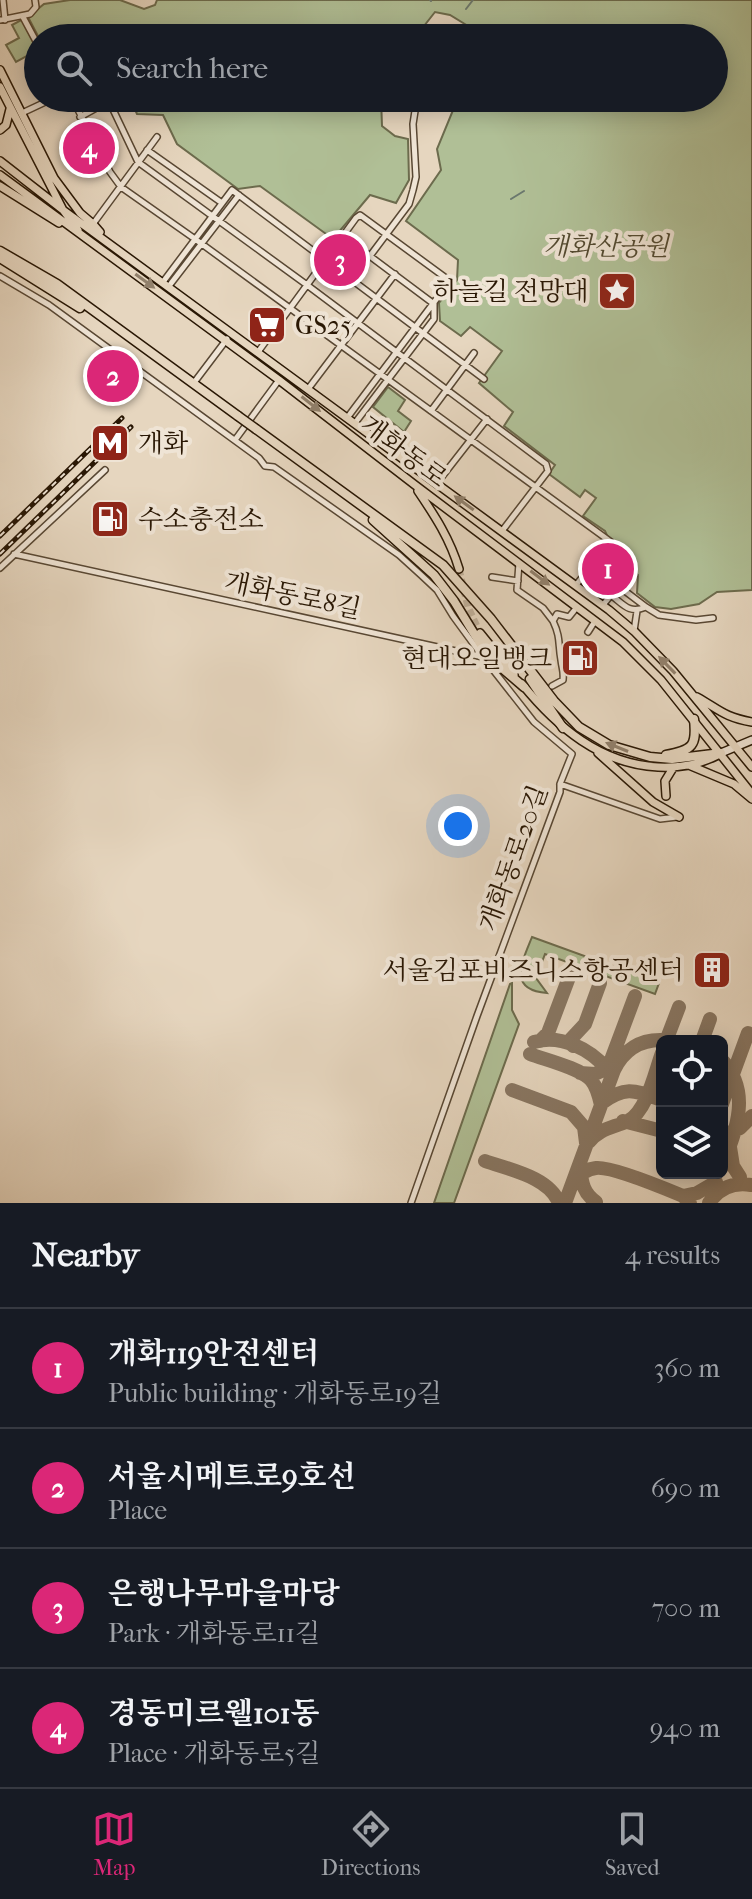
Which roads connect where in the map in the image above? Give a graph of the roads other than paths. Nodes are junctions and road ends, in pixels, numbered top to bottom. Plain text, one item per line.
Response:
1 (3, 0) edge
2 (35, 0) edge
3 (23, 17) junction
4 (3, 20) edge
5 (27, 24) edge
6 (0, 70) edge
7 (0, 87) edge
8 (10, 109) junction
9 (78, 112) edge
10 (89, 112) edge
11 (114, 112) edge
12 (415, 112) edge
13 (22, 113) joint
14 (80, 117) junction
15 (0, 130) edge
16 (157, 137) dead end
17 (147, 150) junction
18 (0, 161) edge
19 (138, 162) junction
20 (0, 175) edge
21 (0, 186) edge
22 (121, 187) junction
23 (239, 195) junction
24 (222, 203) junction
25 (63, 210) junction
26 (212, 216) junction
27 (219, 221) junction
28 (93, 224) junction
29 (81, 235) junction
30 (387, 235) junction
31 (343, 236) junction
32 (195, 239) junction
33 (106, 240) junction
34 (202, 244) junction
35 (0, 251) edge
36 (370, 256) junction
37 (0, 258) edge
38 (325, 260) junction
39 (395, 274) junction
40 (0, 276) edge
41 (166, 284) junction
42 (307, 285) junction
43 (377, 298) junction
44 (434, 304) junction
45 (289, 308) junction
46 (187, 312) junction
47 (205, 312) junction
48 (358, 323) junction
49 (416, 328) junction
50 (423, 333) junction
51 (229, 337) junction
52 (341, 346) junction
53 (258, 352) junction
54 (397, 352) junction
55 (474, 353) dead end
56 (404, 358) junction
57 (465, 365) junction
58 (174, 372) junction
59 (380, 374) junction
60 (484, 379) dead end
61 (196, 380) dead end
62 (279, 380) junction
63 (388, 380) junction
64 (308, 389) junction
65 (447, 389) junction
66 (431, 411) junction
67 (347, 418) junction
68 (487, 419) junction
69 (355, 423) junction
70 (254, 431) junction
71 (235, 440) junction
72 (471, 440) junction
73 (105, 470) dead end
74 (437, 483) junction
75 (415, 485) junction
76 (535, 487) junction
77 (373, 519) junction
78 (502, 531) junction
79 (14, 554) junction
80 (519, 562) junction
81 (592, 566) junction
82 (0, 568) edge
83 (459, 569) tunnel mouth
84 (492, 577) dead end
85 (518, 581) junction
86 (576, 585) junction
87 (618, 585) junction
88 (611, 595) junction
89 (603, 605) junction
90 (578, 606) junction
91 (646, 607) junction
92 (637, 611) junction
93 (713, 618) dead end
94 (596, 620) junction
95 (553, 621) junction
96 (634, 631) junction
97 (588, 632) dead end
98 (480, 633) tunnel mouth
99 (483, 657) junction
100 (552, 686) dead end
101 (524, 687) junction
102 (692, 694) junction
103 (694, 719) junction
104 (752, 722) edge
105 (563, 728) junction
106 (752, 740) edge
107 (735, 746) junction
108 (593, 749) junction
109 (721, 753) junction
110 (650, 757) junction
111 (691, 766) junction
112 (752, 767) edge
113 (673, 768) junction
114 (560, 784) junction
115 (666, 796) dead end
116 (752, 796) edge
117 (679, 817) joint
118 (411, 1203) edge

1 - 4 street
2 - 3 street
3 - 4 street
3 - 5 street
6 - 13 main road
7 - 8 main road
8 - 15 main road
8 - 25 main road
9 - 14 street
10 - 14 street
11 - 19 street
12 - 30 street
13 - 28 main road
14 - 22 street
16 - 17 street
17 - 19 street
17 - 24 street
18 - 25 main road, 개화동로
19 - 22 street
19 - 26 street
20 - 29 main road, 개화동로
21 - 29 main road
22 - 28 street
22 - 32 street
23 - 24 street
23 - 27 street
23 - 38 street
24 - 26 street
25 - 29 main road
25 - 33 main road, 개화동로
26 - 27 street
26 - 32 street
27 - 34 street
27 - 42 street
28 - 33 main road
29 -> 46 main road, 개화동로
30 - 31 street
30 - 36 street
30 - 44 street
31 - 36 street
31 - 38 street
32 - 34 street
32 - 41 street
33 - 41 main road, 개화동로
34 - 41 street
34 - 45 street
35 - 58 highway
36 - 39 street
37 - 58 highway
38 - 42 street
38 - 43 street
39 - 43 street
39 - 44 street
40 - 71 street
41 - 47 main road, 개화동로
42 - 45 street
42 - 48 street
43 - 48 street
43 - 49 street
44 - 49 street
44 - 50 street
45 - 52 street
45 - 53 street
46 - 47 main road
46 - 51 main road, 개화동로
47 - 51 main road, 개화동로
48 - 52 street
48 - 54 street
49 - 50 street
49 - 54 street
50 - 56 street
50 - 57 street
51 - 53 main road, 개화동로
51 - 61 street
51 - 62 main road, 개화동로
52 - 59 street
52 - 64 street
53 - 64 main road, 개화동로
54 - 56 street
54 - 59 street
55 - 57 street
56 - 63 street
56 - 65 street
57 - 60 street
57 - 65 street
58 - 70 highway, bridge
59 - 63 street
59 - 67 street
62 - 71 street
62 -> 75 main road, 개화동로
63 - 66 street
63 - 69 street
64 - 67 main road, 개화동로
65 - 66 street
65 - 68 street
66 - 72 street
67 - 69 main road, 개화동로
68 - 72 street
68 - 76 street
69 - 74 main road, 개화동로
70 - 77 highway
110 -> 70 highway
71 - 99 street
72 - 74 street
72 - 76 street
73 - 79 street
78 -> 74 main road, 개화동로
75 - 80 main road, 개화동로
75 - 83 main road
76 - 78 street
76 - 81 street
77 - 101 highway
77 - 105 highway
78 - 86 main road, 개화동로
79 - 82 street
79 - 99 street, 개화동로8길
80 - 85 street
80 -> 90 main road, 개화동로
81 - 86 street
81 - 87 street
84 - 85 street
85 - 95 street
86 - 89 main road, 개화동로
87 - 88 street
87 - 91 street
88 - 89 street
88 - 92 street
89 - 96 main road, 개화동로
90 - 94 main road, 개화동로
90 - 95 street
91 - 92 street
91 - 93 street
92 - 96 street
94 - 97 street
94 - 103 main road, 개화동로
95 - 100 street
102 -> 96 main road, 개화동로
98 - 101 main road
99 - 114 street, 개화동로20길
101 - 105 main road
102 - 104 main road
102 - 107 main road, 개화동로
103 - 109 main road, 개화동로
103 - 110 highway
105 - 108 main road
106 - 107 main road
107 - 109 main road
107 - 112 main road, 개화동로
108 - 113 main road
108 - 117 main road
109 - 110 highway
109 - 111 main road
109 - 116 main road, 개화동로
111 - 113 main road
111 - 116 main road
113 - 115 main road
114 - 117 street
114 - 118 street, 개화동로20길

